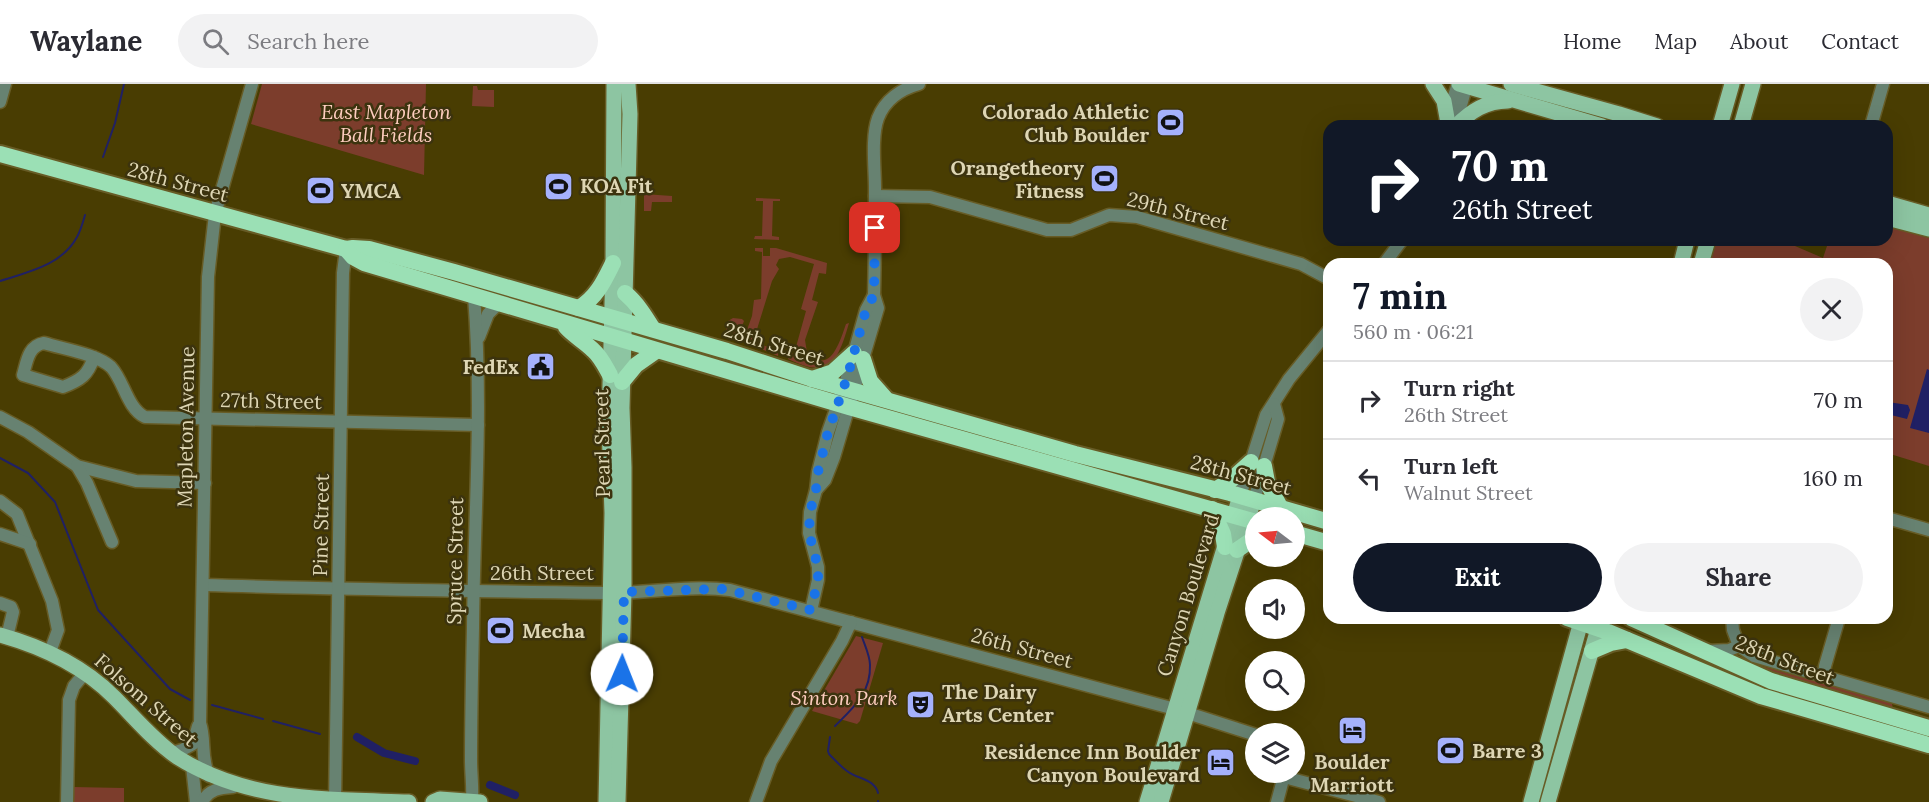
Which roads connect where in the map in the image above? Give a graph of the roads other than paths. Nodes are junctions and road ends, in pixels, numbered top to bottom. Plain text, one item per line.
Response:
1 (5, 84) edge
2 (252, 84) edge
3 (614, 84) edge
4 (628, 84) edge
5 (919, 84) edge
6 (1433, 84) edge
7 (1511, 84) edge
8 (1732, 84) edge
9 (1753, 84) edge
10 (1883, 84) edge
11 (1462, 85) edge
12 (1519, 101) junction
13 (0, 102) edge
14 (1725, 107) junction
15 (1450, 120) edge
16 (1452, 120) edge
17 (1458, 120) edge
18 (1582, 120) edge
19 (1638, 120) edge
20 (1715, 120) edge
21 (1722, 120) edge
22 (1743, 120) edge
23 (1873, 120) edge
24 (0, 154) edge
25 (875, 196) junction
26 (1893, 205) edge
27 (215, 214) junction
28 (1929, 215) edge
29 (1893, 220) edge
30 (1929, 229) edge
31 (345, 249) junction
32 (613, 264) junction
33 (1323, 276) edge
34 (625, 293) junction
35 (474, 296) junction
36 (498, 304) junction
37 (579, 308) junction
38 (617, 319) junction
39 (564, 324) junction
40 (653, 329) junction
41 (1323, 337) edge
42 (617, 339) junction
43 (478, 347) junction
44 (656, 351) junction
45 (94, 357) junction
46 (858, 357) junction
47 (616, 379) junction
48 (812, 379) junction
49 (849, 389) junction
50 (888, 400) junction
51 (843, 406) junction
52 (0, 417) edge
53 (206, 420) junction
54 (342, 422) junction
55 (478, 425) junction
56 (1257, 464) junction
57 (77, 465) junction
58 (610, 467) junction
59 (205, 483) junction
60 (1215, 490) junction
61 (1247, 498) junction
62 (0, 501) edge
63 (1247, 507) edge
64 (1280, 507) joint
65 (1212, 509) junction
66 (1305, 515) edge
67 (1245, 519) edge
68 (1323, 520) edge
69 (1893, 520) edge
70 (1245, 521) edge
71 (1929, 530) edge
72 (0, 534) edge
73 (1305, 536) edge
74 (624, 537) junction
75 (1323, 541) edge
76 (112, 542) dead end
77 (1245, 542) edge
78 (30, 544) junction
79 (1231, 549) junction
80 (203, 585) junction
81 (339, 588) junction
82 (474, 591) junction
83 (617, 593) junction
84 (0, 603) edge
85 (811, 610) junction
86 (850, 622) junction
87 (1575, 624) edge
88 (1600, 624) edge
89 (1602, 624) edge
90 (1645, 624) edge
91 (1732, 624) edge
92 (1837, 624) edge
93 (4, 636) edge
94 (1627, 640) junction
95 (1738, 646) junction
96 (1592, 651) junction
97 (1706, 651) junction
98 (50, 652) junction
99 (85, 673) junction
100 (1824, 676) junction
101 (608, 683) junction
102 (1904, 700) junction
103 (1929, 707) edge
104 (1181, 710) junction
105 (1898, 719) junction
106 (200, 723) junction
107 (1929, 728) edge
108 (1245, 731) edge
109 (1881, 732) junction
110 (620, 736) junction
111 (1929, 745) edge
112 (172, 753) junction
113 (192, 766) junction
114 (472, 775) junction
115 (209, 776) junction
116 (1305, 781) edge
117 (1282, 783) edge
118 (233, 787) junction
119 (470, 799) edge
120 (67, 802) edge
121 (196, 802) edge
122 (202, 802) edge
123 (335, 802) edge
124 (409, 802) edge
125 (433, 802) edge
126 (606, 802) edge
127 (618, 802) edge
128 (756, 802) edge
129 (1147, 802) edge
130 (1161, 802) edge
131 (1277, 802) edge
132 (1379, 802) edge
133 (1531, 802) edge
134 (1548, 802) edge

1 - 13 street
2 - 27 street, Mapleton Avenue
3 - 32 main road, Pearl Street
4 - 34 main road, Pearl Street
5 - 25 street
6 - 15 main road
7 - 19 main road
8 - 14 main road
9 - 22 main road
10 - 23 street
11 - 12 main road
11 - 16 street
12 - 17 main road
12 - 18 main road
14 - 20 main road
14 - 21 main road
24 - 27 highway, 28th Street
25 - 33 street, 29th Street
25 - 46 street
26 - 28 main road
27 - 31 highway, 28th Street
27 - 53 street, Mapleton Avenue
29 - 30 main road
31 - 35 highway, 28th Street
31 - 37 highway, 28th Street
31 - 54 street, Pine Street
32 - 37 highway
32 - 38 main road, Pearl Street
34 - 38 main road, Pearl Street
34 - 40 highway
35 - 36 highway, 28th Street
35 - 43 street, Spruce Street
36 - 39 highway, 28th Street
36 - 43 street, Spruce Street
37 - 38 highway, 28th Street
38 - 40 highway, 28th Street
38 - 42 main road, Pearl Street
39 - 42 highway, 28th Street
39 - 47 highway
40 - 48 highway, 28th Street
41 - 56 street, Canyon Boulevard
42 - 44 highway, 28th Street
42 - 47 main road, Pearl Street
43 - 55 street, Spruce Street
44 - 47 highway
44 - 51 highway, 28th Street
45 - 45 street, 27th Street
45 - 53 street, 27th Street
46 - 48 highway
46 - 49 street
46 - 50 highway
47 - 58 main road, Pearl Street
47 - 74 main road, Pearl Street
48 - 49 highway, 28th Street
49 - 50 highway, 28th Street
49 - 51 street
50 - 60 highway, 28th Street
51 - 65 highway, 28th Street
51 - 85 street
52 - 57 street
53 - 54 street, 27th Street
53 - 59 street, Mapleton Avenue
54 - 55 street, 27th Street
54 - 81 street, Pine Street
55 - 82 street, Spruce Street
56 - 60 highway
56 - 61 street, Canyon Boulevard
56 - 64 highway
57 - 59 street
57 - 76 street
58 - 74 main road
58 - 83 main road, Pearl Street
59 - 80 street, Mapleton Avenue
60 - 61 highway, 28th Street
61 - 63 main road, Canyon Boulevard
61 - 64 highway, 28th Street
62 - 78 street
65 - 67 highway, 28th Street
65 - 79 highway
66 - 68 highway, 28th Street
69 - 71 street
70 - 79 main road, Canyon Boulevard
72 - 78 street
73 - 75 highway
74 - 83 main road, Pearl Street
77 - 79 highway
78 - 98 street
79 - 104 main road, Canyon Boulevard
80 - 81 street, 26th Street
80 - 106 street, Mapleton Avenue
81 - 82 street, 26th Street
81 - 123 street, Pine Street
82 - 83 street, 26th Street
82 - 114 street, Spruce Street
83 - 85 street, 26th Street
83 - 101 main road, Pearl Street
83 - 110 main road, Pearl Street
84 - 93 street
85 - 86 street, 26th Street
86 - 104 street, 26th Street
86 - 128 street
87 - 133 main road
88 - 96 main road
89 - 94 highway
90 - 97 highway, 28th Street
91 - 95 street
92 - 100 street
93 - 98 main road, Folsom Street
94 - 96 highway
94 - 109 highway, 28th Street
95 - 97 street
95 - 100 street
96 - 134 main road
97 - 105 highway, 28th Street
98 - 99 main road, Folsom Street
99 - 112 main road, Folsom Street
99 - 120 street
100 - 102 street
101 - 110 main road
101 - 126 main road, Pearl Street
102 - 103 street
102 - 105 street
104 - 108 street, 26th Street
104 - 129 main road, Canyon Boulevard
104 - 130 main road, Canyon Boulevard
105 - 107 highway, 28th Street
105 - 109 street
106 - 112 street
106 - 115 street, Mapleton Avenue
109 - 111 highway, 28th Street
110 - 127 main road, Pearl Street
112 - 113 main road, Folsom Street
113 - 115 main road, Folsom Street
113 - 121 street
114 - 119 street
114 - 119 street, Spruce Street
115 - 118 main road, Folsom Street
116 - 132 street
117 - 131 street
118 - 122 street
118 - 123 main road, Folsom Street
119 - 125 main road
123 - 124 main road, Folsom Street

